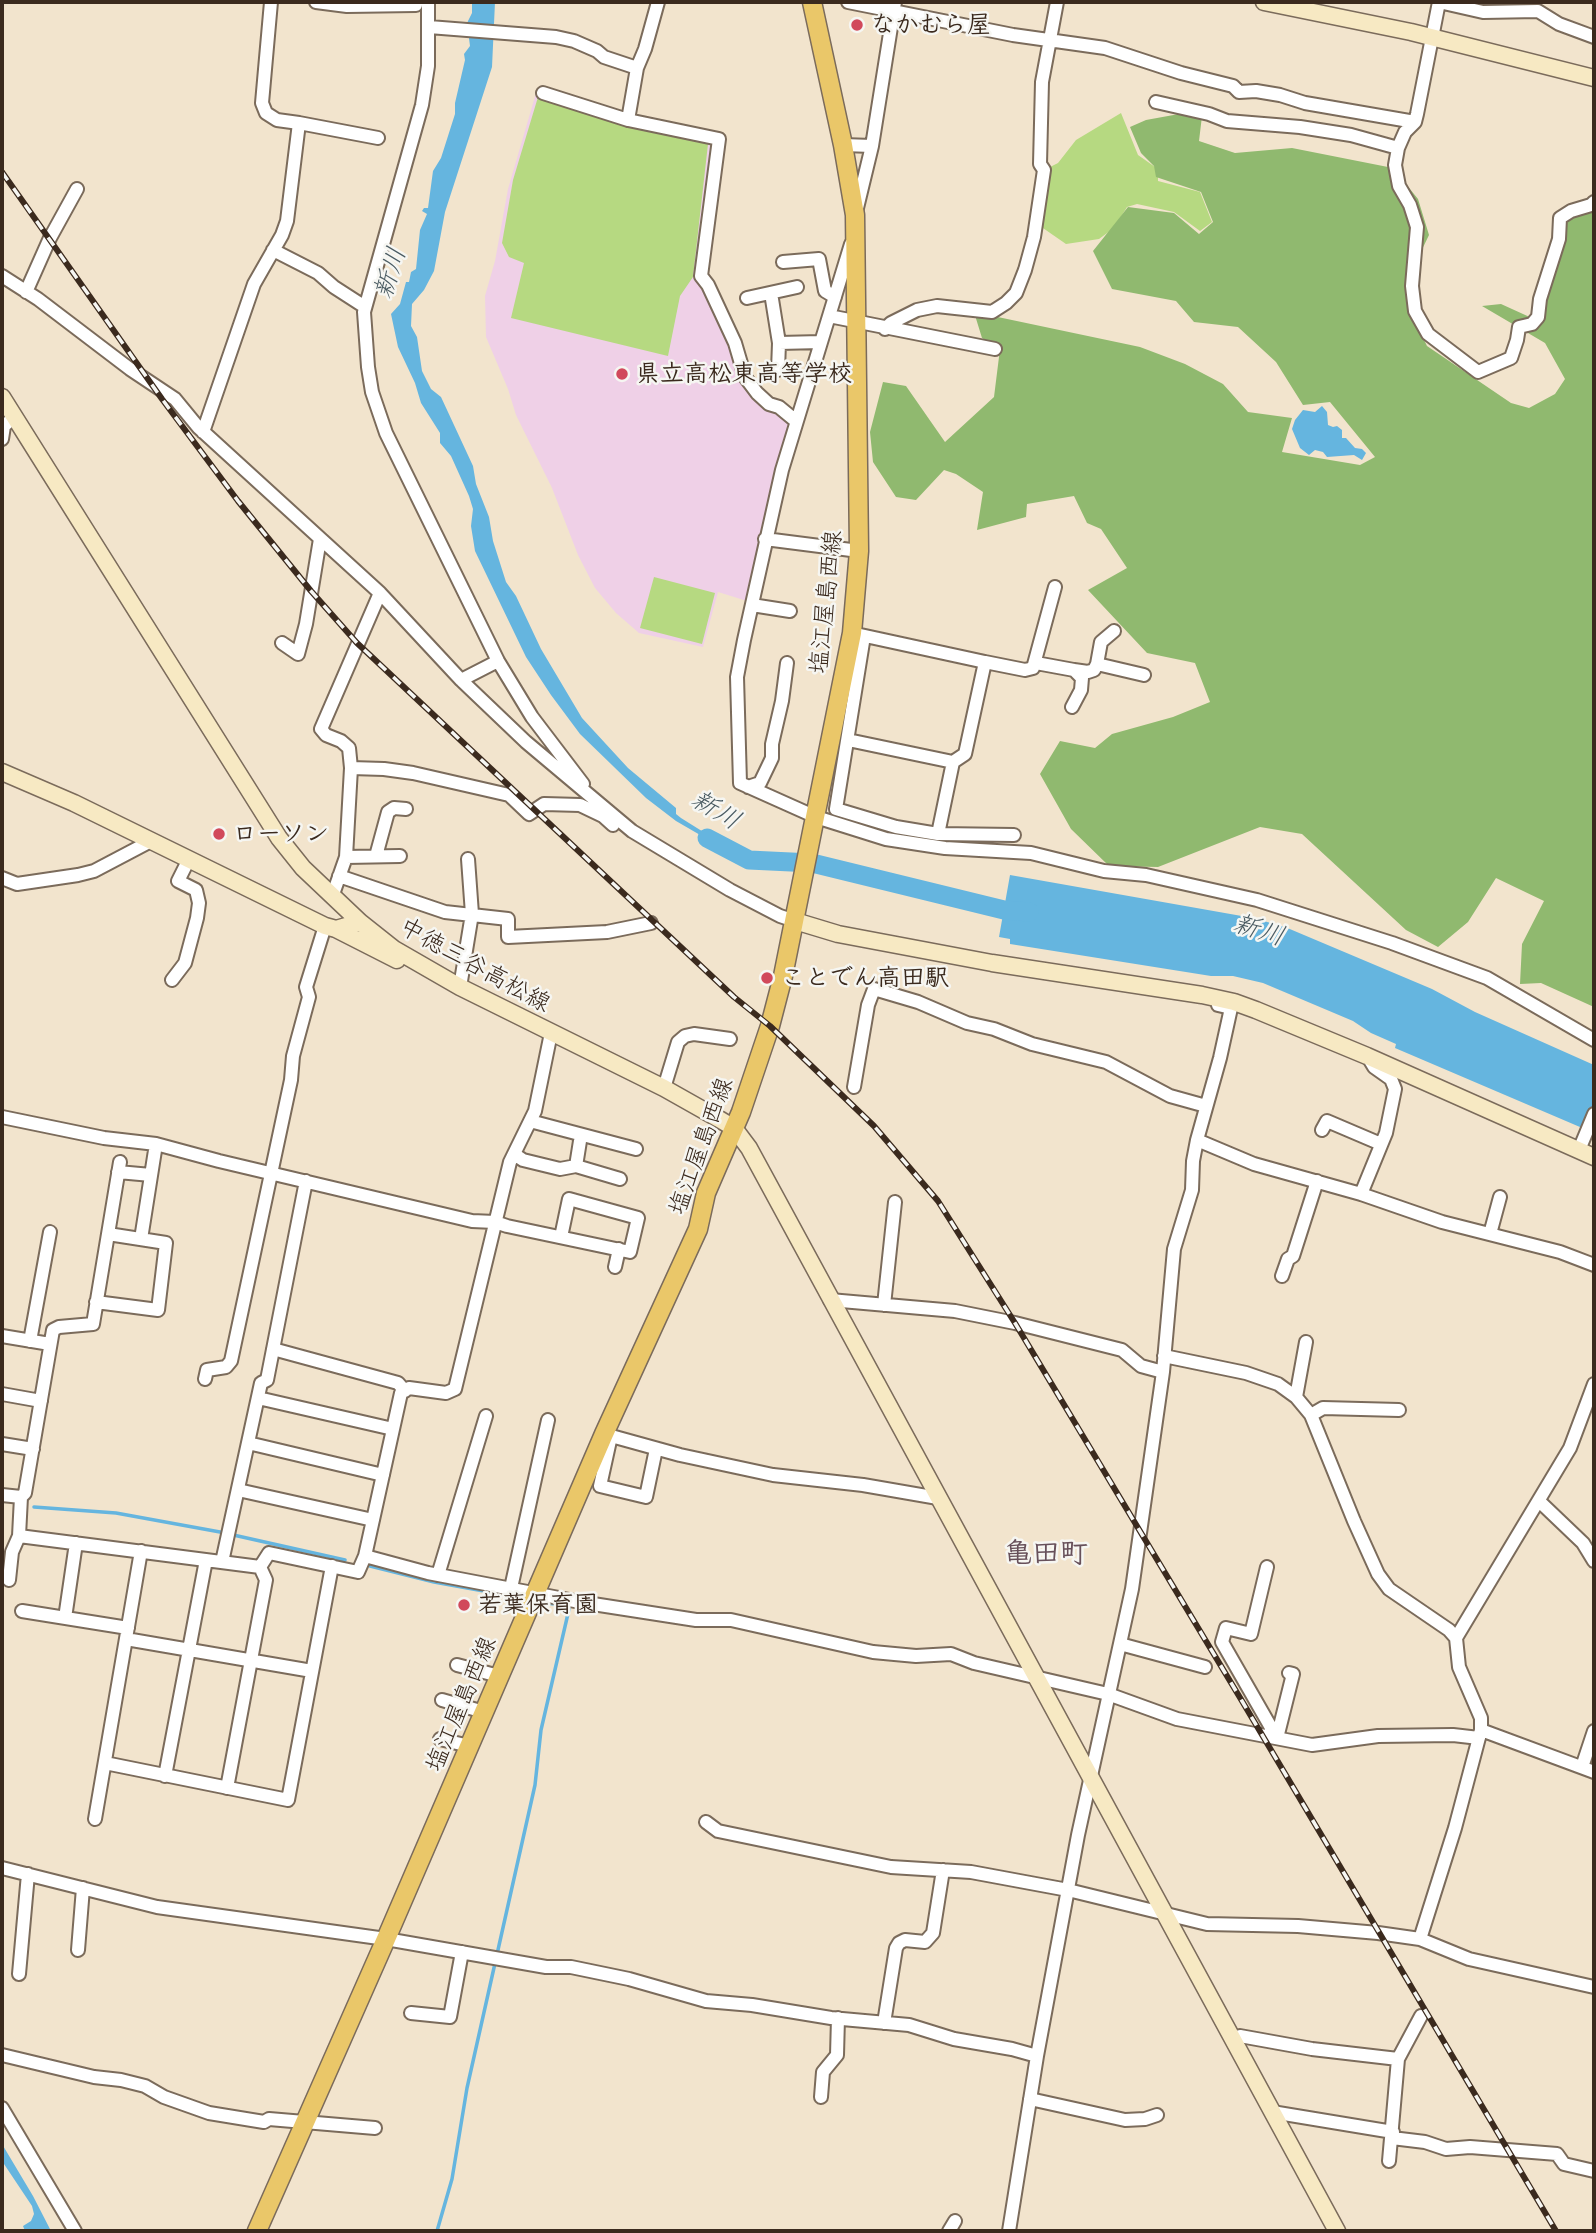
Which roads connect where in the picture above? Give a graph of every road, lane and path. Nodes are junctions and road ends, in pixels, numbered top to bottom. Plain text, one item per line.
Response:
1 (271, 2) edge
2 (316, 2) edge
3 (416, 2) edge
4 (428, 2) edge
5 (658, 2) edge
6 (812, 2) edge
7 (848, 2) edge
8 (1057, 2) edge
9 (1264, 2) edge
10 (1439, 2) edge
11 (895, 6) edge
12 (429, 27) junction
13 (1432, 37) junction
14 (1594, 37) edge
15 (1049, 40) junction
16 (638, 68) junction
17 (1594, 78) edge
18 (543, 93) dead end
19 (1156, 102) dead end
20 (628, 120) junction
21 (1415, 122) junction
22 (299, 123) junction
23 (378, 138) dead end
24 (843, 145) junction
25 (872, 146) junction
26 (1398, 148) junction
27 (77, 189) dead end
28 (1594, 202) edge
29 (855, 223) junction
30 (272, 250) junction
31 (783, 262) dead end
32 (2, 276) edge
33 (797, 287) dead end
34 (26, 292) junction
35 (771, 293) junction
36 (835, 297) junction
37 (747, 298) dead end
38 (365, 307) junction
39 (829, 316) junction
40 (856, 322) junction
41 (885, 329) junction
42 (821, 342) junction
43 (779, 343) junction
44 (995, 349) dead end
45 (778, 370) dead end
46 (2, 397) edge
47 (14, 417) junction
48 (796, 421) junction
49 (203, 432) junction
50 (2, 439) edge
51 (320, 539) junction
52 (765, 539) junction
53 (859, 551) junction
54 (1055, 587) dead end
55 (380, 593) junction
56 (752, 605) junction
57 (790, 611) dead end
58 (1114, 631) dead end
59 (858, 634) junction
60 (282, 643) dead end
61 (498, 661) junction
62 (985, 662) junction
63 (787, 663) dead end
64 (1036, 663) junction
65 (1097, 664) junction
66 (1074, 670) junction
67 (1144, 676) dead end
68 (461, 680) junction
69 (1072, 707) dead end
70 (848, 740) junction
71 (953, 762) junction
72 (351, 768) junction
73 (2, 772) edge
74 (748, 787) junction
75 (591, 795) junction
76 (406, 809) dead end
77 (815, 821) junction
78 (632, 831) junction
79 (938, 834) junction
80 (1014, 835) dead end
81 (151, 841) junction
82 (376, 856) junction
83 (400, 856) dead end
84 (346, 857) junction
85 (189, 859) junction
86 (468, 859) dead end
87 (339, 876) junction
88 (2, 878) edge
89 (332, 897) junction
90 (472, 914) junction
91 (796, 917) junction
92 (360, 922) junction
93 (651, 923) dead end
94 (330, 928) junction
95 (426, 969) junction
96 (172, 980) dead end
97 (460, 987) junction
98 (1177, 991) junction
99 (551, 1033) junction
100 (730, 1039) dead end
101 (1594, 1040) edge
102 (1367, 1056) junction
103 (854, 1087) dead end
104 (664, 1088) junction
105 (1206, 1106) junction
106 (1594, 1114) edge
107 (2, 1118) edge
108 (530, 1121) junction
109 (734, 1128) junction
110 (1322, 1130) dead end
111 (1197, 1140) junction
112 (580, 1141) dead end
113 (156, 1144) junction
114 (1381, 1144) junction
115 (1581, 1145) junction
116 (636, 1149) dead end
117 (514, 1154) junction
118 (1594, 1157) edge
119 (576, 1166) junction
120 (271, 1173) junction
121 (151, 1175) junction
122 (620, 1179) dead end
123 (306, 1181) junction
124 (1317, 1181) junction
125 (1361, 1194) junction
126 (1500, 1197) dead end
127 (895, 1202) dead end
128 (495, 1222) junction
129 (50, 1232) dead end
130 (108, 1234) junction
131 (1490, 1234) junction
132 (561, 1237) junction
133 (141, 1239) junction
134 (618, 1249) junction
135 (1594, 1265) edge
136 (615, 1267) dead end
137 (1282, 1276) dead end
138 (831, 1300) junction
139 (96, 1302) junction
140 (884, 1305) junction
141 (2, 1336) edge
142 (30, 1340) junction
143 (1306, 1342) dead end
144 (50, 1344) junction
145 (273, 1349) junction
146 (1164, 1356) junction
147 (1163, 1372) junction
148 (205, 1379) dead end
149 (1594, 1384) edge
150 (405, 1391) junction
151 (2, 1394) edge
152 (258, 1398) junction
153 (1296, 1398) junction
154 (41, 1401) junction
155 (1399, 1410) dead end
156 (1311, 1415) junction
157 (486, 1416) dead end
158 (548, 1420) dead end
159 (393, 1429) junction
160 (607, 1435) junction
161 (248, 1443) junction
162 (2, 1444) edge
163 (33, 1449) junction
164 (656, 1449) junction
165 (383, 1475) junction
166 (238, 1490) junction
167 (2, 1494) edge
168 (21, 1497) junction
169 (938, 1498) junction
170 (1539, 1502) junction
171 (373, 1520) junction
172 (19, 1536) junction
173 (76, 1543) junction
174 (7, 1551) edge
175 (141, 1551) junction
176 (365, 1556) junction
177 (206, 1560) junction
178 (1594, 1561) edge
179 (222, 1562) junction
180 (332, 1566) junction
181 (260, 1567) junction
182 (1267, 1567) dead end
183 (438, 1575) junction
184 (9, 1580) dead end
185 (511, 1588) junction
186 (533, 1597) junction
187 (22, 1611) dead end
188 (65, 1618) junction
189 (127, 1634) junction
190 (1456, 1638) junction
191 (1120, 1644) junction
192 (189, 1651) junction
193 (251, 1661) junction
194 (457, 1665) dead end
195 (1205, 1667) dead end
196 (312, 1671) junction
197 (1289, 1673) dead end
198 (499, 1676) junction
199 (1036, 1678) junction
200 (1108, 1694) junction
201 (442, 1700) dead end
202 (484, 1712) junction
203 (1594, 1731) edge
204 (1480, 1734) junction
205 (1277, 1738) junction
206 (440, 1739) dead end
207 (469, 1746) junction
208 (105, 1763) junction
209 (1588, 1769) edge
210 (164, 1776) junction
211 (1091, 1778) junction
212 (227, 1788) junction
213 (95, 1819) dead end
214 (706, 1822) dead end
215 (2, 1868) edge
216 (943, 1870) junction
217 (28, 1874) junction
218 (83, 1888) junction
219 (1068, 1890) junction
220 (1164, 1913) junction
221 (386, 1939) junction
222 (1420, 1940) junction
223 (78, 1950) dead end
224 (462, 1952) junction
225 (19, 1974) dead end
226 (1594, 1987) edge
227 (411, 2012) dead end
228 (1422, 2016) dead end
229 (838, 2018) junction
230 (884, 2023) junction
231 (1233, 2039) junction
232 (2, 2055) edge
233 (1037, 2056) junction
234 (1398, 2059) junction
235 (821, 2097) dead end
236 (1030, 2099) junction
237 (2, 2108) edge
238 (1272, 2112) junction
239 (1157, 2115) dead end
240 (304, 2123) junction
241 (374, 2128) dead end
242 (1392, 2135) junction
243 (1389, 2161) dead end
244 (1594, 2171) edge
245 (75, 2231) edge
246 (257, 2231) edge
247 (1009, 2231) edge
248 (1336, 2231) edge

1 - 22 street
2 - 3 street
4 - 12 street
5 - 16 street
6 - 24 main road, 塩江屋島西線
7 - 11 street
8 - 15 street
9 - 13 street
10 - 13 street
10 - 14 street
11 - 15 street
11 - 25 street
12 - 16 street
12 - 38 street
13 - 17 street
13 - 21 street
15 - 21 street
15 - 41 street
16 - 20 street
18 - 20 street
19 - 26 street
20 - 48 street
21 - 26 street
22 - 23 street
22 - 30 street
24 - 25 street
24 - 29 main road, 塩江屋島西線
25 - 29 street
26 - 28 street
27 - 34 street
29 - 36 street
29 - 40 main road, 塩江屋島西線
30 - 38 street
30 - 49 street
31 - 36 street
32 - 34 street
33 - 35 street
34 - 49 street
35 - 37 street
35 - 43 street
36 - 39 street
38 - 61 street
39 - 40 street
39 - 42 street
40 - 41 street
40 - 53 main road, 塩江屋島西線
41 - 44 street
42 - 43 street
42 - 48 street
43 - 45 street
46 - 47 street, 中徳三谷高松線
47 - 50 street
47 - 89 street, 中徳三谷高松線
48 - 52 street
49 - 51 street
51 - 55 street
51 - 60 street
52 - 53 street
52 - 56 street
53 - 59 main road, 塩江屋島西線
54 - 64 street
55 - 68 street
55 - 72 street
56 - 57 street
56 - 74 street
58 - 65 street
59 - 62 street
59 - 70 street
59 - 77 main road, 塩江屋島西線
61 - 68 street
61 - 75 street
62 - 64 street
62 - 71 street
63 - 74 street
64 - 66 street
65 - 66 street
65 - 67 street
66 - 69 street
68 - 75 street
70 - 71 street
70 - 79 street
71 - 79 street
72 - 78 street
72 - 84 street
73 - 81 street
74 - 77 street
75 - 78 street
76 - 82 street
77 - 91 main road, 塩江屋島西線
77 - 101 street
78 - 91 street
79 - 80 street
81 - 85 street
81 - 88 street
82 - 83 street
82 - 84 street
84 - 87 street
85 - 94 street
85 - 96 street
86 - 90 street
87 - 89 street
87 - 90 street
89 - 92 street, 中徳三谷高松線
90 - 93 street
90 - 97 street
91 - 98 street
91 - 109 main road, 塩江屋島西線
92 - 94 street
92 - 95 street, 中徳三谷高松線
94 - 95 street
94 - 120 street
95 - 97 street, 中徳三谷高松線
97 - 99 street, 中徳三谷高松線
98 - 102 street
98 - 105 street
99 - 104 street, 中徳三谷高松線
99 - 108 street
100 - 104 street
102 - 114 street
102 - 115 street
103 - 105 street
104 - 109 street, 中徳三谷高松線
105 - 111 street
106 - 115 street
107 - 113 street
108 - 116 street
108 - 117 street
109 - 138 street
109 - 160 main road, 塩江屋島西線
110 - 114 street
111 - 124 street
111 - 146 street
112 - 119 street
113 - 120 street
113 - 121 street
114 - 125 street
115 - 118 street
117 - 119 street
117 - 128 street
119 - 122 street
120 - 123 street
120 - 148 street
121 - 130 street
121 - 133 street
123 - 128 street
123 - 145 street
124 - 125 street
124 - 137 street
125 - 131 street
126 - 131 street
127 - 140 street
128 - 132 street
128 - 150 street
129 - 142 street
130 - 133 street
130 - 139 street
131 - 135 street
132 - 134 street
132 - 134 street
133 - 139 street
134 - 136 street
138 - 140 street
138 - 169 street
139 - 144 street
140 - 147 street
141 - 142 street
142 - 144 street
143 - 153 street
144 - 154 street
145 - 150 street
145 - 152 street
146 - 147 street
146 - 153 street
147 - 191 street
149 - 170 street
150 - 159 street
151 - 154 street
152 - 159 street
152 - 161 street
153 - 156 street
154 - 163 street
155 - 156 street
156 - 190 street
157 - 183 street
158 - 185 street
159 - 165 street
160 - 164 street
160 - 164 street
160 - 186 main road, 塩江屋島西線
161 - 165 street
161 - 166 street
162 - 163 street
163 - 168 street
164 - 169 street
165 - 171 street
166 - 171 street
166 - 179 street
167 - 168 street
168 - 172 street
169 - 199 street
170 - 178 street
170 - 190 street
171 - 176 street
172 - 173 street
172 - 174 street
173 - 175 street
173 - 188 street
174 - 184 street
175 - 177 street
175 - 189 street
176 - 180 street
176 - 183 street
177 - 179 street
177 - 192 street
179 - 181 street
180 - 181 street
180 - 196 street
181 - 193 street
182 - 205 street
183 - 185 street
185 - 186 street
186 - 198 main road, 塩江屋島西線
186 - 199 street
187 - 188 street
188 - 189 street
189 - 192 street
189 - 208 street
190 - 204 street
191 - 195 street
191 - 200 street
192 - 193 street
192 - 210 street
193 - 196 street
193 - 212 street
194 - 198 street
196 - 212 street
197 - 205 street
198 - 202 main road, 塩江屋島西線
199 - 200 street
199 - 211 street
200 - 205 street
200 - 211 street
201 - 202 street
202 - 207 main road, 塩江屋島西線
203 - 209 street
204 - 205 street
204 - 209 street
204 - 222 street
206 - 207 street
207 - 221 main road, 塩江屋島西線
208 - 210 street
208 - 213 street
210 - 212 street
211 - 219 street
211 - 220 street
214 - 216 street
215 - 217 street
216 - 219 street
216 - 230 street
217 - 218 street
217 - 225 street
218 - 221 street
218 - 223 street
219 - 220 street
219 - 233 street
220 - 222 street
220 - 231 street
221 - 224 street
221 - 240 main road, 塩江屋島西線
222 - 226 street
224 - 227 street
224 - 229 street
228 - 234 street
229 - 230 street
229 - 235 street
230 - 233 street
231 - 234 street
231 - 238 street
232 - 240 street
233 - 236 street
234 - 242 street
236 - 239 street
236 - 247 street
237 - 245 street
238 - 242 street
238 - 248 street
240 - 241 street
240 - 246 main road, 塩江屋島西線
242 - 243 street
242 - 244 street

